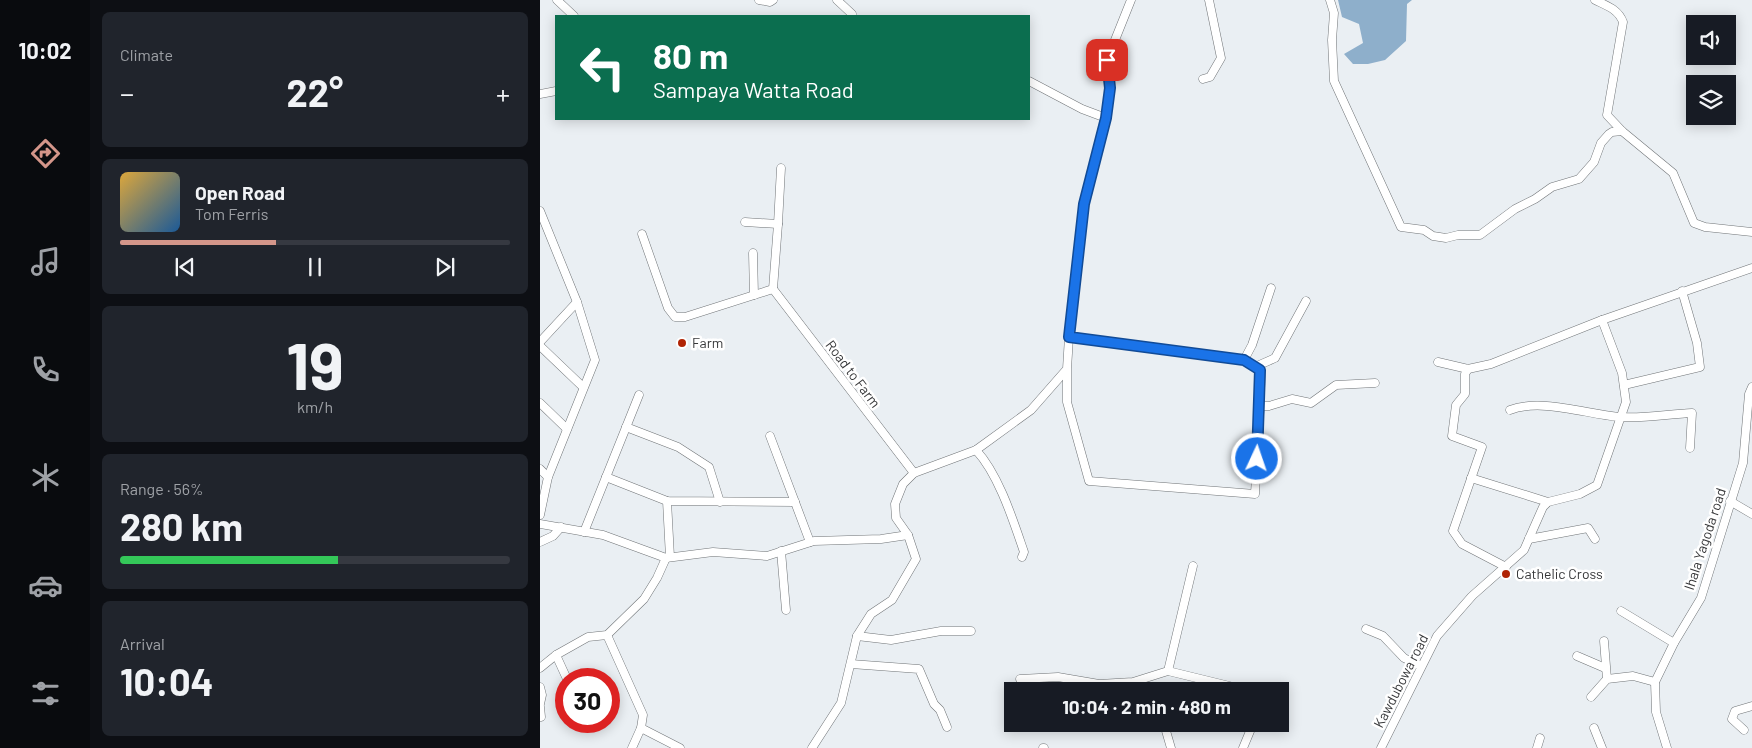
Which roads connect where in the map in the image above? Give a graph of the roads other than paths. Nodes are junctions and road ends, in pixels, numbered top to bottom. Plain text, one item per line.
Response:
1 (557, 0) edge
2 (759, 0) edge
3 (772, 0) edge
4 (837, 0) edge
5 (1131, 0) edge
6 (1209, 0) edge
7 (1330, 0) edge
8 (1595, 0) edge
9 (852, 14) dead end
10 (573, 15) edge
11 (1203, 79) dead end
12 (1030, 82) edge
13 (555, 91) edge
14 (540, 94) edge
15 (1106, 118) junction
16 (1622, 131) junction
17 (781, 168) dead end
18 (540, 211) edge
19 (745, 222) dead end
20 (778, 224) junction
21 (1752, 232) edge
22 (642, 234) dead end
23 (753, 253) dead end
24 (1752, 268) edge
25 (1271, 288) dead end
26 (773, 289) junction
27 (1682, 291) junction
28 (754, 296) junction
29 (1306, 300) dead end
30 (577, 302) junction
31 (1602, 320) junction
32 (1069, 337) junction
33 (540, 341) edge
34 (1244, 360) junction
35 (1438, 362) dead end
36 (1257, 366) junction
37 (1067, 369) junction
38 (1468, 369) junction
39 (1375, 383) dead end
40 (1624, 385) junction
41 (583, 386) junction
42 (1751, 392) edge
43 (639, 395) dead end
44 (540, 403) edge
45 (1260, 406) junction
46 (1510, 410) dead end
47 (1621, 417) junction
48 (626, 428) junction
49 (567, 430) junction
50 (770, 436) dead end
51 (1690, 448) dead end
52 (976, 450) junction
53 (1743, 463) junction
54 (1752, 465) edge
55 (540, 469) edge
56 (914, 474) junction
57 (548, 477) junction
58 (606, 477) junction
59 (1471, 478) junction
60 (667, 501) junction
61 (1730, 501) junction
62 (720, 502) junction
63 (795, 502) junction
64 (1548, 502) junction
65 (1752, 514) edge
66 (540, 515) edge
67 (540, 524) edge
68 (561, 527) junction
69 (584, 532) junction
70 (908, 535) junction
71 (1529, 539) junction
72 (1595, 539) dead end
73 (540, 542) edge
74 (810, 542) junction
75 (781, 551) junction
76 (1022, 557) dead end
77 (668, 558) junction
78 (1193, 566) dead end
79 (1506, 567) junction
80 (786, 610) dead end
81 (1620, 611) dead end
82 (1366, 629) dead end
83 (971, 631) dead end
84 (607, 635) junction
85 (857, 636) junction
86 (1604, 641) dead end
87 (1674, 643) junction
88 (556, 655) junction
89 (1577, 656) dead end
90 (851, 664) junction
91 (1421, 666) junction
92 (540, 668) edge
93 (562, 668) edge
94 (1605, 668) junction
95 (1168, 670) junction
96 (1020, 679) dead end
97 (1607, 679) junction
98 (1215, 682) edge
99 (1655, 682) junction
100 (540, 687) edge
101 (1590, 697) dead end
102 (540, 706) edge
103 (1752, 706) edge
104 (541, 717) edge
105 (947, 727) dead end
106 (641, 728) junction
107 (1594, 728) dead end
108 (1744, 730) dead end
109 (1166, 732) edge
110 (1250, 732) edge
111 (1540, 738) dead end
112 (632, 748) edge
113 (680, 748) edge
114 (812, 748) edge
115 (1171, 748) edge
116 (1243, 748) edge
117 (1381, 748) edge
118 (1537, 748) edge
119 (1602, 748) edge
120 (1667, 748) edge

1 - 10 street
2 - 3 street
4 - 9 street
5 - 15 street
6 - 11 street
7 - 16 street
8 - 16 street
12 - 15 street
13 - 14 street
15 - 32 street
16 - 21 street
17 - 20 street
18 - 30 street
19 - 20 street
20 - 26 street
22 - 28 street
23 - 28 street
24 - 27 street
25 - 34 street
26 - 28 street
26 - 56 street, Road to Farm
27 - 31 street
27 - 40 street
29 - 36 street
30 - 33 street
30 - 41 street
31 - 38 street
31 - 40 street
32 - 34 street
32 - 37 street
33 - 41 street
34 - 36 street
35 - 38 street
36 - 45 street
37 - 45 street
37 - 52 street
38 - 59 street
39 - 45 street
40 - 47 street
41 - 49 street
42 - 53 street, Ihala Yagoda road
43 - 48 street
44 - 49 street
46 - 47 street
47 - 51 street
47 - 64 street
48 - 58 street
48 - 62 street
49 - 57 street
50 - 63 street
52 - 56 street
52 - 76 street
53 - 54 street
53 - 61 street, Ihala Yagoda road
55 - 57 street
56 - 70 street
57 - 66 street
58 - 60 street
58 - 69 street
59 - 64 street
59 - 79 street
60 - 62 street
60 - 77 street
61 - 65 street
61 - 87 street, Ihala Yagoda road
62 - 63 street
63 - 74 street
64 - 71 street, Kawdubowa road
67 - 68 street
68 - 69 street
68 - 73 street
69 - 77 street
70 - 74 street
70 - 85 street
71 - 72 street
71 - 79 street, Kawdubowa road
74 - 75 street
75 - 77 street
75 - 80 street
77 - 84 street
78 - 95 street
79 - 91 street, Kawdubowa road
81 - 87 street
82 - 91 street
83 - 85 street
84 - 88 street
84 - 106 street
85 - 90 street
86 - 94 street
87 - 99 street, Ihala Yagoda road
88 - 92 street
88 - 93 street
89 - 94 street
90 - 105 street
90 - 114 street
91 - 117 street, Kawdubowa road
94 - 97 street
95 - 96 street
95 - 98 street
97 - 99 street
97 - 101 street
99 - 120 street, Ihala Yagoda road
100 - 102 street
102 - 104 street
103 - 108 street
106 - 112 street
106 - 113 street
107 - 119 street
109 - 115 street
110 - 116 street
111 - 118 street

